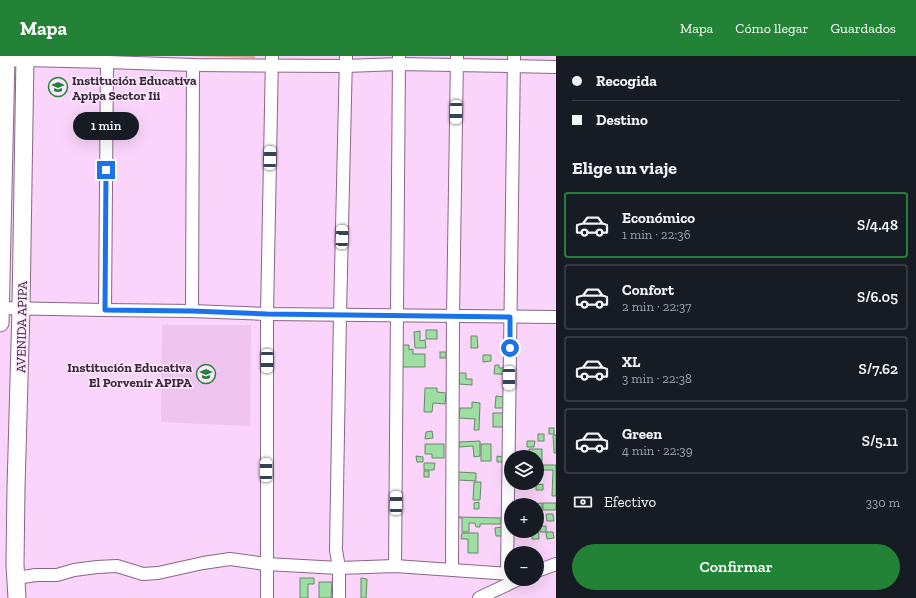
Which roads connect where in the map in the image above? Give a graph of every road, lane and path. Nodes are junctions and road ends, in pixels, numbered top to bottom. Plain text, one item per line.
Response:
1 (25, 58) edge
2 (4, 59) edge
3 (399, 60) edge
4 (272, 61) edge
5 (346, 61) edge
6 (457, 61) edge
7 (514, 61) edge
8 (107, 62) junction
9 (193, 65) junction
10 (556, 67) edge
11 (0, 308) edge
12 (21, 308) junction
13 (105, 310) junction
14 (192, 311) junction
15 (267, 314) junction
16 (340, 314) junction
17 (397, 316) junction
18 (453, 317) junction
19 (510, 317) junction
20 (556, 317) edge
21 (0, 323) edge
22 (509, 546) edge
23 (266, 564) junction
24 (556, 564) edge
25 (395, 566) junction
26 (339, 568) junction
27 (544, 568) edge
28 (452, 569) junction
29 (504, 574) edge
30 (16, 578) junction
31 (510, 586) edge
32 (502, 593) edge
33 (16, 598) edge
34 (267, 598) edge
35 (339, 598) edge
36 (479, 598) edge

1 - 2 street
1 - 8 street
1 - 12 street, AVENIDA APIPA
2 - 11 street, AVENIDA APIPA
3 - 5 street
3 - 6 street
3 - 17 street
4 - 5 street
4 - 9 street
4 - 15 street
5 - 16 street
6 - 7 street
6 - 18 street
7 - 10 street
7 - 19 street
8 - 9 street
8 - 13 street
9 - 14 street
11 - 12 street
11 - 21 street, AVENIDA APIPA
12 - 13 street
12 - 30 street, AVENIDA APIPA
13 - 14 street
14 - 15 street
15 - 16 street
15 - 23 street
16 - 17 street
16 - 26 street
17 - 18 street
17 - 25 street
18 - 19 street
18 - 28 street
19 - 20 street
19 - 22 street
23 - 26 street
23 - 30 street
23 - 34 street
24 - 27 street
25 - 26 street
25 - 28 street
26 - 35 street
28 - 29 street
30 - 33 street, AVENIDA APIPA
31 - 32 street
32 - 36 street

